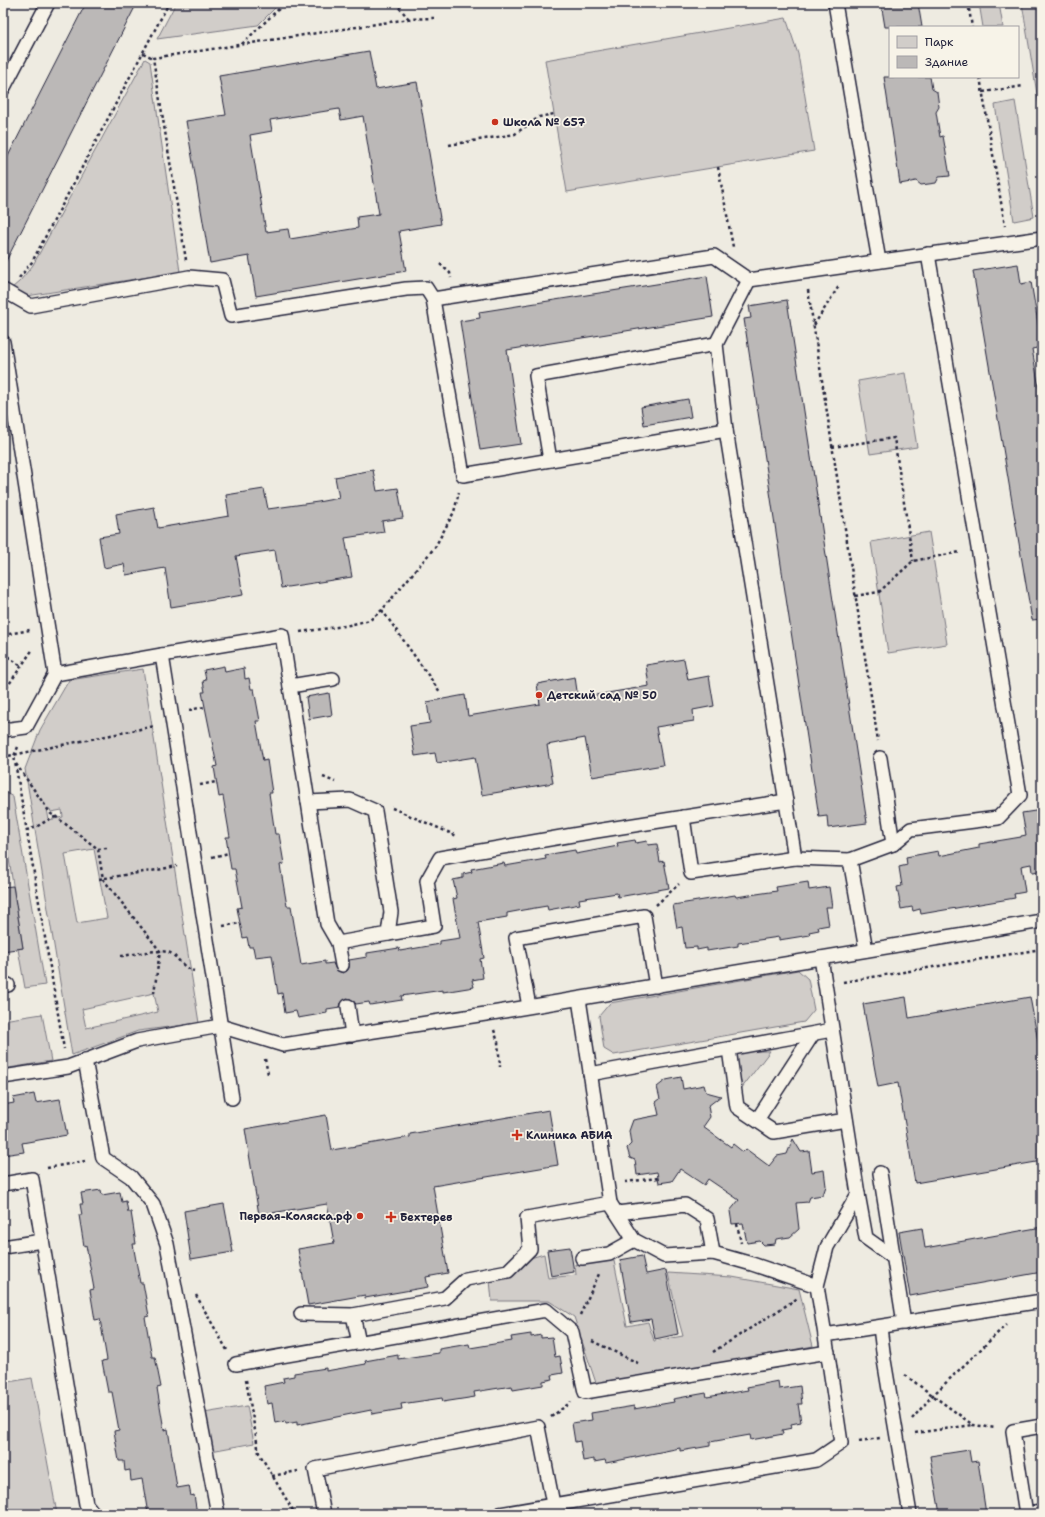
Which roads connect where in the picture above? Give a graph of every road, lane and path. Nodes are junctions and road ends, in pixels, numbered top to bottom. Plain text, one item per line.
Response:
1 (48, 3) edge
2 (169, 3) edge
3 (285, 3) edge
4 (396, 3) edge
5 (835, 3) edge
6 (968, 3) edge
7 (434, 18) dead end
8 (409, 20) junction
9 (972, 26) edge
10 (242, 44) junction
11 (143, 53) junction
12 (153, 58) junction
13 (980, 78) edge
14 (1024, 86) dead end
15 (3, 89) edge
16 (983, 92) junction
17 (554, 114) dead end
18 (449, 144) dead end
19 (718, 167) dead end
20 (1042, 238) edge
21 (1008, 242) junction
22 (928, 254) junction
23 (880, 261) junction
24 (852, 265) junction
25 (805, 272) junction
26 (744, 276) junction
27 (189, 277) junction
28 (4, 292) edge
29 (433, 299) junction
30 (813, 326) junction
31 (3, 342) edge
32 (716, 344) junction
33 (726, 430) junction
34 (832, 447) junction
35 (550, 460) junction
36 (463, 475) junction
37 (979, 548) junction
38 (913, 561) junction
39 (855, 596) junction
40 (382, 610) junction
41 (48, 627) junction
42 (3, 635) edge
43 (282, 635) junction
44 (3, 653) edge
45 (162, 655) junction
46 (21, 666) junction
47 (56, 674) junction
48 (333, 680) dead end
49 (290, 686) junction
50 (440, 692) dead end
51 (3, 693) edge
52 (205, 707) dead end
53 (183, 711) dead end
54 (172, 723) junction
55 (26, 727) junction
56 (3, 730) edge
57 (14, 756) junction
58 (3, 757) edge
59 (880, 758) joint
60 (15, 762) junction
61 (303, 768) junction
62 (216, 782) dead end
63 (339, 784) dead end
64 (195, 785) dead end
65 (786, 801) junction
66 (308, 802) junction
67 (389, 806) dead end
68 (56, 816) junction
69 (683, 817) junction
70 (26, 830) junction
71 (460, 837) dead end
72 (893, 844) junction
73 (107, 848) dead end
74 (98, 849) junction
75 (228, 853) dead end
76 (207, 858) dead end
77 (795, 858) junction
78 (850, 860) junction
79 (174, 866) dead end
80 (691, 873) junction
81 (99, 879) dead end
82 (103, 879) junction
83 (644, 916) junction
84 (1042, 921) edge
85 (240, 923) dead end
86 (219, 927) dead end
87 (388, 934) junction
88 (338, 943) junction
89 (1042, 949) edge
90 (866, 950) junction
91 (160, 951) junction
92 (121, 956) dead end
93 (821, 958) junction
94 (342, 965) dead end
95 (191, 970) dead end
96 (825, 985) junction
97 (656, 986) junction
98 (154, 992) dead end
99 (579, 998) junction
100 (348, 1006) dead end
101 (529, 1006) junction
102 (220, 1026) junction
103 (493, 1026) dead end
104 (832, 1030) junction
105 (813, 1034) junction
106 (352, 1035) junction
107 (730, 1049) junction
108 (85, 1060) junction
109 (68, 1067) junction
110 (500, 1067) dead end
111 (590, 1074) junction
112 (3, 1078) edge
113 (232, 1098) dead end
114 (757, 1120) junction
115 (846, 1120) junction
116 (103, 1158) junction
117 (880, 1173) dead end
118 (658, 1178) dead end
119 (32, 1179) junction
120 (646, 1179) dead end
121 (3, 1184) edge
122 (858, 1194) junction
123 (614, 1208) junction
124 (737, 1224) dead end
125 (739, 1236) dead end
126 (634, 1240) junction
127 (42, 1241) junction
128 (3, 1247) edge
129 (713, 1253) junction
130 (609, 1254) junction
131 (582, 1258) dead end
132 (894, 1258) junction
133 (817, 1286) junction
134 (1042, 1300) edge
135 (301, 1314) dead end
136 (353, 1315) junction
137 (904, 1323) junction
138 (1007, 1324) dead end
139 (880, 1327) junction
140 (572, 1332) junction
141 (825, 1334) junction
142 (359, 1343) junction
143 (828, 1352) junction
144 (711, 1353) dead end
145 (884, 1360) junction
146 (236, 1364) dead end
147 (643, 1365) dead end
148 (585, 1392) junction
149 (932, 1396) junction
150 (1042, 1426) edge
151 (538, 1427) junction
152 (1013, 1431) junction
153 (897, 1436) junction
154 (315, 1469) junction
155 (272, 1476) dead end
156 (553, 1504) junction
157 (1042, 1512) edge
158 (94, 1514) edge
159 (218, 1514) edge
160 (324, 1514) edge
161 (500, 1514) edge
162 (910, 1514) edge
163 (1027, 1514) edge

1 - 15 lane
2 - 11 path
3 - 10 path
4 - 8 path
5 - 23 lane
6 - 9 path
7 - 8 path
8 - 10 path
10 - 12 path
11 - 12 path
11 - 28 path
12 - 27 path
13 - 16 path
14 - 16 path
16 - 21 path
17 - 18 path
19 - 26 path
20 - 21 lane
21 - 22 lane
22 - 23 lane
22 - 37 lane
23 - 24 lane
24 - 25 lane
24 - 30 path
25 - 26 lane
25 - 30 path
26 - 29 lane
26 - 32 lane
27 - 28 lane
27 - 29 lane
29 - 36 lane
30 - 34 path
31 - 41 lane
32 - 33 lane
32 - 35 lane
33 - 35 lane
33 - 65 lane
34 - 38 path
34 - 39 path
35 - 36 lane
36 - 40 path
37 - 38 path
37 - 72 lane
38 - 39 path
39 - 59 path
40 - 43 path
40 - 50 path
41 - 42 path
41 - 46 path
41 - 47 lane
43 - 45 lane
43 - 49 lane
44 - 46 path
45 - 47 lane
45 - 54 lane
46 - 51 path
47 - 55 lane
48 - 49 lane
49 - 61 lane
52 - 53 path
54 - 57 path
54 - 102 lane
55 - 56 lane
55 - 57 path
57 - 58 path
57 - 60 path
59 - 72 lane
60 - 68 path
60 - 70 path
61 - 63 path
61 - 66 lane
62 - 64 path
65 - 69 lane
65 - 77 lane
66 - 87 lane
66 - 88 lane
67 - 71 path
68 - 70 path
68 - 74 path
69 - 80 lane
69 - 87 lane
70 - 109 path
72 - 78 lane
73 - 74 path
74 - 82 path
75 - 76 path
77 - 78 lane
77 - 80 lane
78 - 90 lane
79 - 82 path
80 - 83 path
81 - 82 path
82 - 91 path
83 - 97 lane
83 - 101 lane
84 - 90 lane
85 - 86 path
87 - 88 lane
88 - 94 lane
89 - 96 path
90 - 93 lane
91 - 92 path
91 - 95 path
91 - 98 path
93 - 96 lane
93 - 97 lane
96 - 104 lane
97 - 99 lane
99 - 101 lane
99 - 111 lane
100 - 106 lane
101 - 106 lane
102 - 106 lane
102 - 108 lane
102 - 113 lane
103 - 110 path
104 - 105 lane
104 - 115 lane
105 - 107 lane
105 - 114 lane
107 - 111 lane
107 - 114 lane
108 - 109 lane
108 - 116 lane
109 - 112 lane
111 - 123 lane
114 - 115 lane
115 - 122 lane
116 - 119 path
116 - 159 lane
117 - 132 lane
118 - 120 path
119 - 121 lane
119 - 127 lane
122 - 132 lane
122 - 133 lane
123 - 126 lane
123 - 129 lane
123 - 136 lane
124 - 125 path
126 - 129 lane
126 - 130 lane
127 - 128 lane
127 - 158 lane
129 - 133 lane
130 - 131 lane
130 - 140 path
132 - 137 lane
133 - 141 lane
133 - 144 path
134 - 137 lane
135 - 136 lane
136 - 142 lane
137 - 139 lane
138 - 149 path
139 - 141 lane
139 - 145 lane
140 - 142 lane
140 - 147 path
140 - 148 lane
141 - 143 lane
142 - 146 lane
143 - 148 lane
143 - 156 lane
145 - 149 path
145 - 153 lane
148 - 151 path
149 - 152 path
149 - 153 path
150 - 152 lane
151 - 154 lane
151 - 156 lane
152 - 163 lane
153 - 162 lane
154 - 155 path
154 - 160 lane
156 - 161 lane
157 - 163 lane

